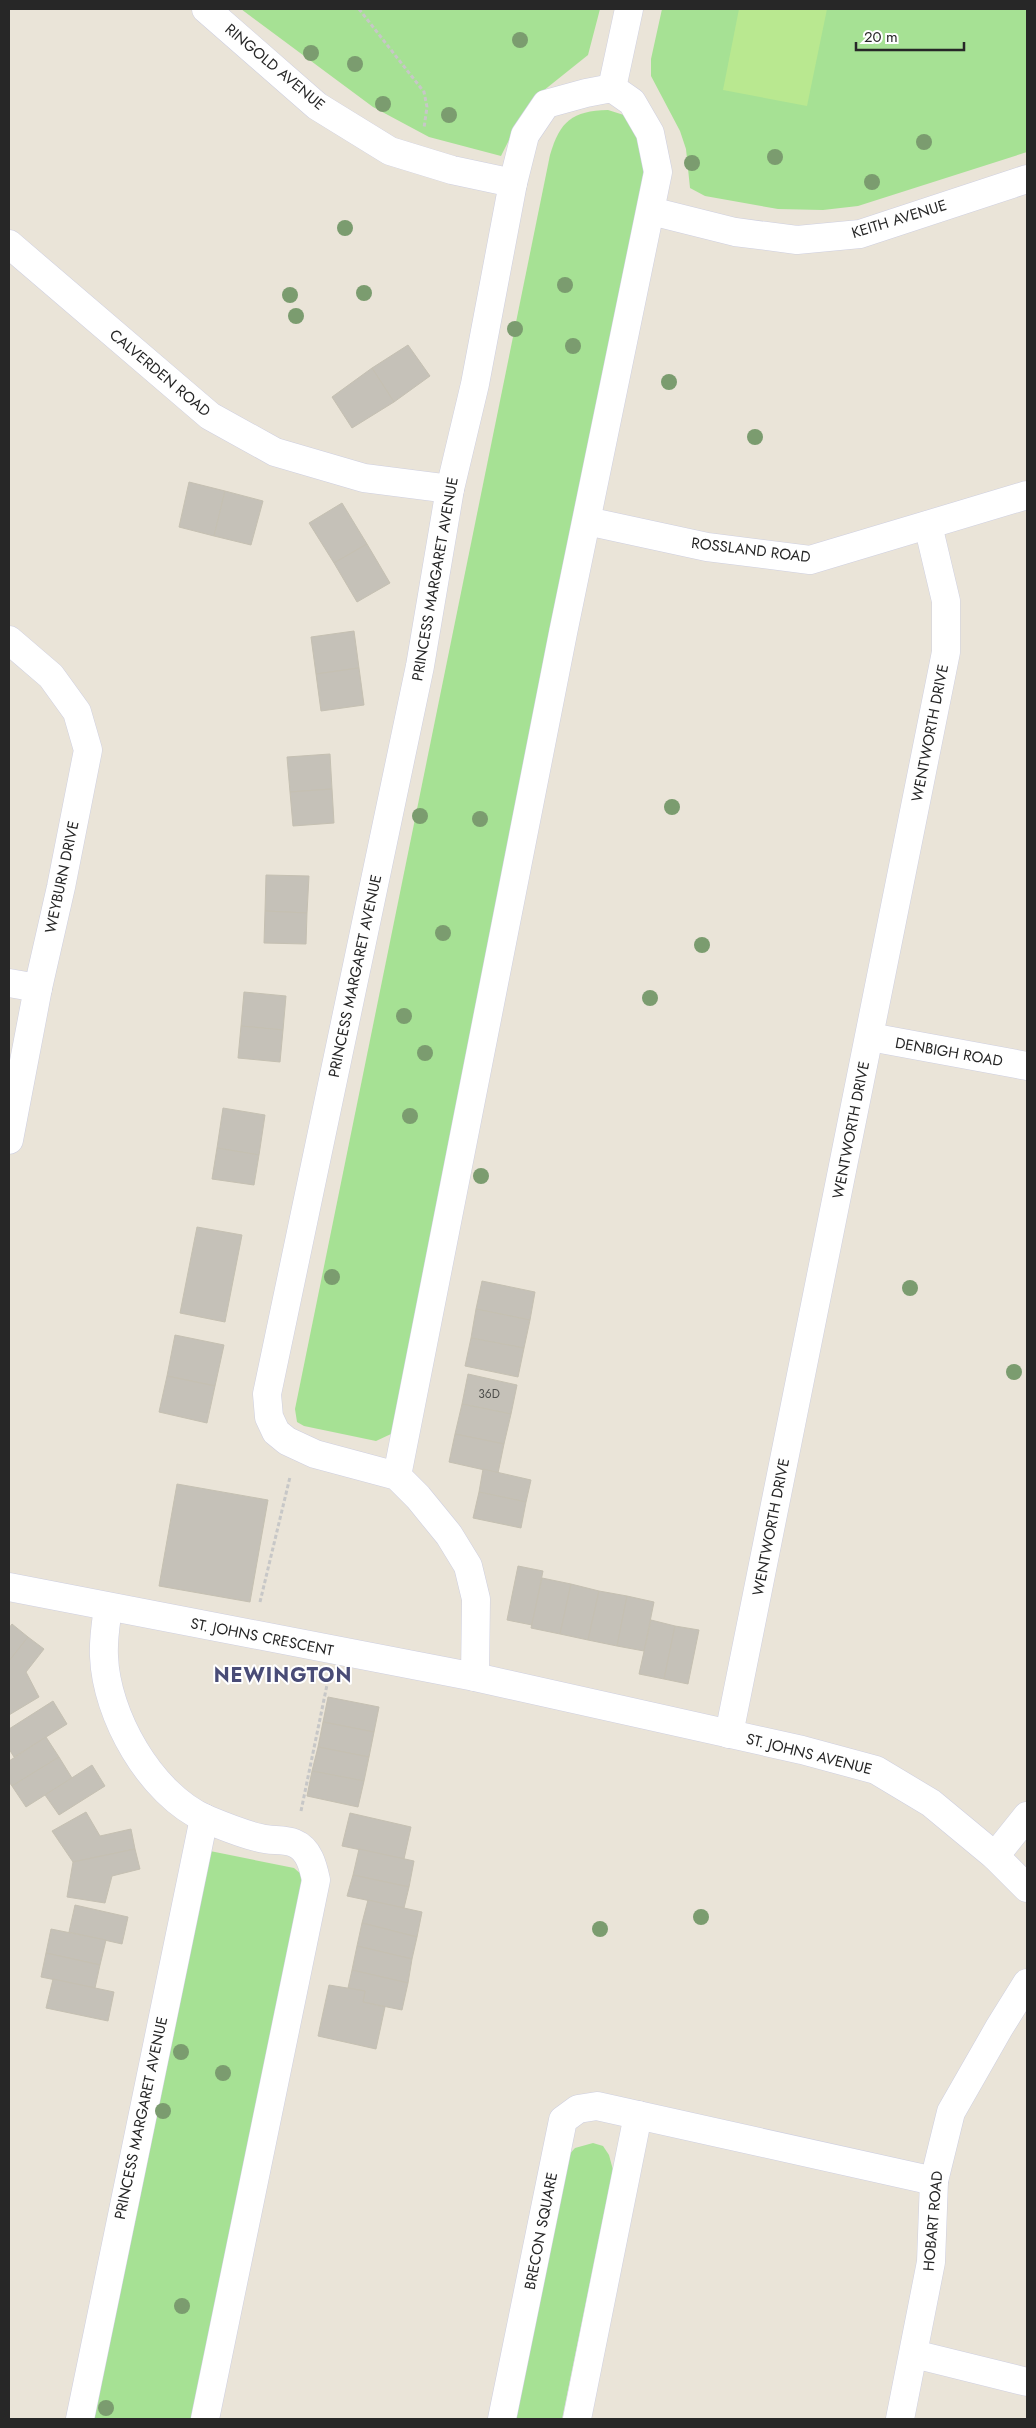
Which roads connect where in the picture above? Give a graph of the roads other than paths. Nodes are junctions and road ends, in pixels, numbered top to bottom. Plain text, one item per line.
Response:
1 (206, 9) edge
2 (629, 9) edge
3 (612, 88) junction
4 (1027, 179) edge
5 (513, 182) junction
6 (651, 211) junction
7 (9, 244) edge
8 (450, 488) junction
9 (1027, 495) edge
10 (587, 522) junction
11 (928, 526) junction
12 (9, 640) edge
13 (9, 983) edge
14 (38, 988) junction
15 (870, 1037) junction
16 (1027, 1066) edge
17 (9, 1140) edge
18 (397, 1476) junction
19 (9, 1586) edge
20 (108, 1606) junction
21 (475, 1677) junction
22 (729, 1734) junction
23 (1027, 1816) edge
24 (204, 1818) junction
25 (995, 1856) junction
26 (1027, 1888) edge
27 (1027, 1983) edge
28 (638, 2115) junction
29 (934, 2181) junction
30 (914, 2354) junction
31 (1027, 2382) edge
32 (80, 2419) edge
33 (205, 2419) edge
34 (502, 2419) edge
35 (577, 2419) edge
36 (900, 2419) edge

1 - 5 street, RINGOLD AVENUE
2 - 3 street
3 - 5 street, PRINCESS MARGARET AVENUE
3 - 6 street
4 - 6 street, KEITH AVENUE
5 - 8 street, PRINCESS MARGARET AVENUE
6 - 10 street
7 - 8 street, CALVERDEN ROAD
8 - 18 street, PRINCESS MARGARET AVENUE
9 - 11 street, ROSSLAND ROAD
10 - 11 street, ROSSLAND ROAD
10 - 18 street
11 - 15 street, WENTWORTH DRIVE
12 - 14 street, WEYBURN DRIVE
13 - 14 street
14 - 17 street, WEYBURN DRIVE
15 - 16 street, DENBIGH ROAD
15 - 22 street, WENTWORTH DRIVE
18 - 21 street
19 - 20 street, ST. JOHNS CRESCENT
20 - 21 street, ST. JOHNS CRESCENT
20 - 24 street
21 - 22 street, ST. JOHNS CRESCENT
22 - 25 street, ST. JOHNS AVENUE
23 - 25 street
24 - 32 street, PRINCESS MARGARET AVENUE
24 - 33 street
25 - 26 street, ST. JOHNS AVENUE
27 - 29 street, HOBART ROAD
28 - 29 street, BRECON SQUARE
28 - 34 street, BRECON SQUARE
28 - 35 street
29 - 30 street, HOBART ROAD
30 - 31 street
30 - 36 street, HOBART ROAD

